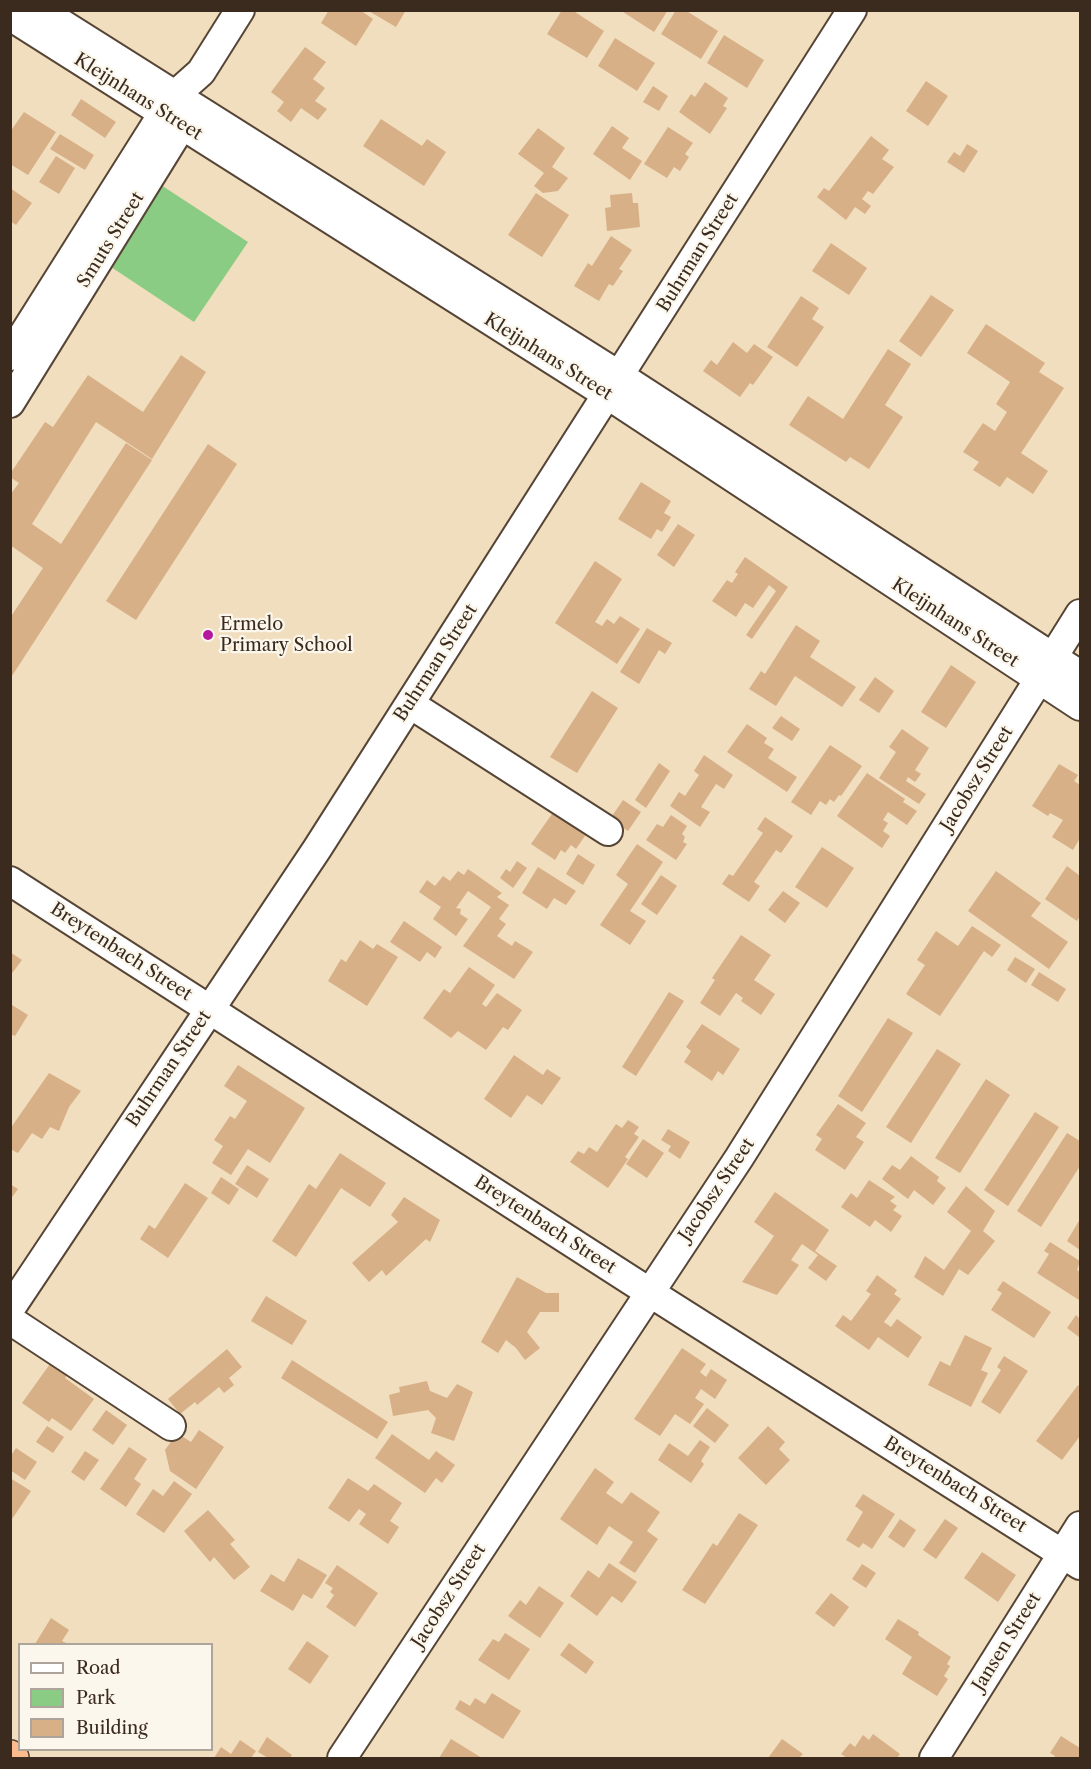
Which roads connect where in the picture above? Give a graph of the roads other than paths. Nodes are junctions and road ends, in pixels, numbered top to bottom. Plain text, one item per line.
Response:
1 (40, 10) edge
2 (240, 10) edge
3 (852, 10) edge
4 (10, 16) edge
5 (178, 110) junction
6 (10, 356) edge
7 (614, 385) junction
8 (10, 403) edge
9 (1080, 614) edge
10 (1046, 668) junction
11 (1080, 675) edge
12 (410, 704) junction
13 (1080, 706) edge
14 (608, 831) dead end
15 (10, 881) edge
16 (209, 1009) junction
17 (649, 1292) junction
18 (10, 1309) edge
19 (10, 1320) edge
20 (171, 1426) dead end
21 (1080, 1526) edge
22 (1071, 1559) edge
23 (342, 1758) edge
24 (934, 1758) edge

1 - 5 street, Kleijnhans Street
2 - 5 street, Smuts Street
3 - 7 street, Buhrman Street
4 - 5 street, Kleijnhans Street
5 - 6 street, Smuts Street
5 - 7 street, Kleijnhans Street
5 - 8 street, Smuts Street
7 - 10 street, Kleijnhans Street
7 - 12 street, Buhrman Street
9 - 10 street, Jacobsz Street
10 - 11 street, Kleijnhans Street
10 - 13 street, Kleijnhans Street
10 - 17 street, Jacobsz Street
12 - 14 street
12 - 16 street, Buhrman Street
15 - 16 street, Breytenbach Street
16 - 17 street, Breytenbach Street
16 - 18 street, Buhrman Street
17 - 22 street, Breytenbach Street
17 - 23 street, Jacobsz Street
19 - 20 street
21 - 22 street, Jansen Street
22 - 24 street, Jansen Street

